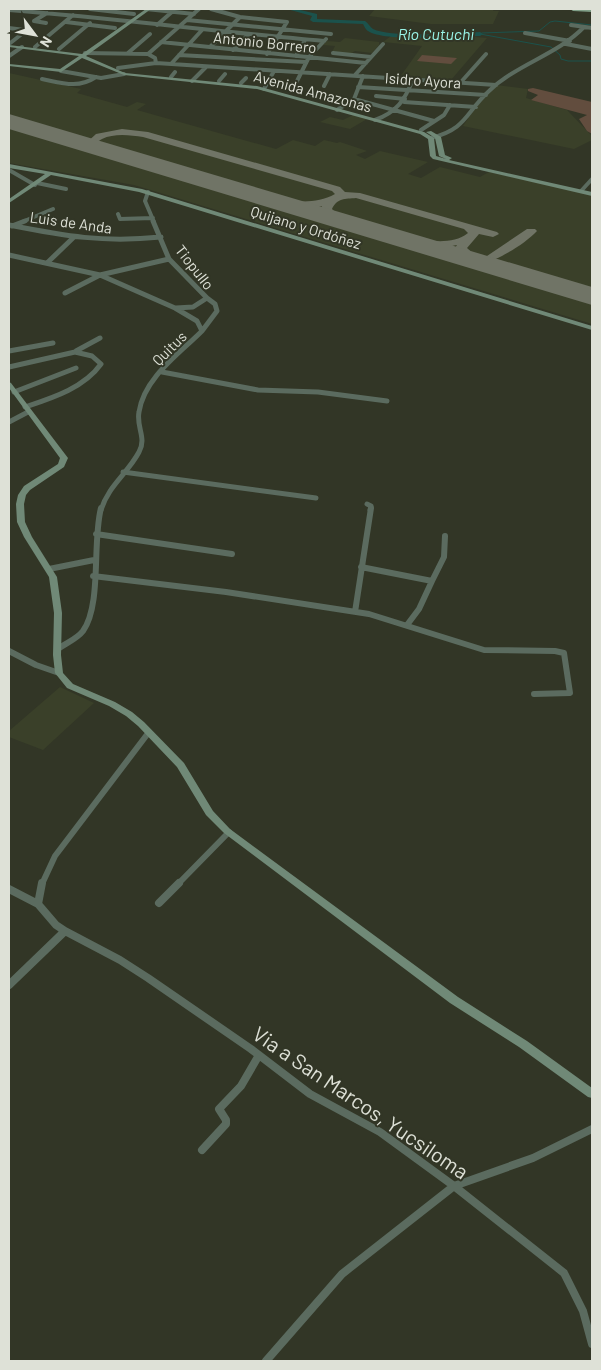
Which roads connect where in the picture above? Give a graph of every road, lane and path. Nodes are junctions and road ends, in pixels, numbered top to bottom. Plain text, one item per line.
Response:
1 (76, 9) edge
2 (90, 9) edge
3 (142, 9) edge
4 (148, 9) edge
5 (200, 9) edge
6 (211, 9) edge
7 (573, 9) edge
8 (588, 9) edge
9 (9, 10) edge
10 (29, 10) edge
11 (104, 10) edge
12 (175, 10) edge
13 (592, 10) edge
14 (48, 12) junction
15 (221, 12) junction
16 (68, 14) junction
17 (134, 14) junction
18 (194, 14) junction
19 (73, 15) junction
20 (240, 16) junction
21 (97, 18) junction
22 (264, 19) junction
23 (187, 20) junction
24 (66, 22) junction
25 (125, 22) junction
26 (132, 22) junction
27 (209, 22) junction
28 (46, 23) dead end
29 (88, 25) junction
30 (157, 25) junction
31 (232, 25) junction
32 (571, 26) dead end
33 (178, 27) junction
34 (256, 27) junction
35 (584, 27) junction
36 (9, 28) edge
37 (115, 28) junction
38 (592, 28) edge
39 (27, 30) junction
40 (202, 30) junction
41 (282, 30) junction
42 (32, 31) dead end
43 (225, 32) junction
44 (525, 33) dead end
45 (150, 34) dead end
46 (248, 35) junction
47 (276, 38) junction
48 (305, 40) junction
49 (570, 41) junction
50 (161, 42) junction
51 (324, 42) junction
52 (9, 44) edge
53 (383, 44) dead end
54 (187, 45) junction
55 (565, 45) junction
56 (35, 46) junction
57 (22, 47) junction
58 (210, 48) junction
59 (591, 48) edge
60 (59, 49) junction
61 (233, 50) junction
62 (584, 52) dead end
63 (81, 53) junction
64 (128, 53) junction
65 (333, 53) dead end
66 (148, 54) junction
67 (178, 54) junction
68 (268, 54) junction
69 (486, 54) dead end
70 (9, 56) edge
71 (296, 56) junction
72 (309, 57) junction
73 (371, 57) junction
74 (266, 60) junction
75 (306, 62) junction
76 (366, 63) junction
77 (9, 64) edge
78 (156, 64) junction
79 (171, 64) junction
80 (206, 67) junction
81 (118, 68) junction
82 (58, 70) junction
83 (261, 70) junction
84 (274, 70) junction
85 (301, 72) junction
86 (124, 74) junction
87 (225, 74) dead end
88 (330, 74) junction
89 (355, 75) junction
90 (363, 76) junction
91 (96, 77) junction
92 (246, 78) dead end
93 (42, 79) dead end
94 (413, 79) junction
95 (193, 80) junction
96 (219, 81) junction
97 (297, 81) dead end
98 (461, 82) junction
99 (241, 83) junction
100 (496, 84) junction
101 (324, 86) dead end
102 (358, 87) junction
103 (265, 88) junction
104 (409, 90) junction
105 (486, 95) junction
106 (376, 96) dead end
107 (354, 99) junction
108 (404, 101) junction
109 (450, 105) junction
110 (476, 107) junction
111 (339, 109) junction
112 (395, 110) junction
113 (378, 119) junction
114 (434, 121) junction
115 (420, 130) junction
116 (435, 138) junction
117 (441, 153) junction
118 (433, 154) junction
119 (9, 166) edge
120 (26, 169) junction
121 (9, 170) edge
122 (51, 173) junction
123 (16, 174) junction
124 (523, 178) junction
125 (592, 179) edge
126 (36, 184) junction
127 (66, 189) dead end
128 (582, 190) junction
129 (148, 192) junction
130 (592, 193) edge
131 (9, 201) edge
132 (53, 209) dead end
133 (118, 214) dead end
134 (152, 218) junction
135 (11, 226) edge
136 (160, 236) junction
137 (74, 238) junction
138 (9, 255) edge
139 (169, 259) junction
140 (47, 263) junction
141 (100, 275) junction
142 (66, 293) dead end
143 (207, 298) junction
144 (175, 308) junction
145 (592, 328) edge
146 (202, 331) junction
147 (100, 338) dead end
148 (53, 344) dead end
149 (9, 351) edge
150 (75, 352) junction
151 (9, 367) edge
152 (76, 368) dead end
153 (162, 372) junction
154 (9, 384) edge
155 (14, 392) junction
156 (387, 402) dead end
157 (27, 410) junction
158 (9, 422) edge
159 (123, 472) junction
160 (316, 498) dead end
161 (367, 504) dead end
162 (96, 534) junction
163 (445, 536) dead end
164 (232, 554) dead end
165 (94, 560) junction
166 (361, 567) junction
167 (49, 569) junction
168 (94, 576) junction
169 (432, 580) junction
170 (354, 612) junction
171 (406, 625) junction
172 (58, 649) junction
173 (9, 651) edge
174 (59, 673) junction
175 (534, 694) dead end
176 (149, 732) junction
177 (229, 832) junction
178 (9, 888) edge
179 (159, 903) dead end
180 (38, 904) junction
181 (65, 931) junction
182 (9, 985) edge
183 (259, 1055) junction
184 (592, 1094) edge
185 (592, 1129) edge
186 (202, 1150) dead end
187 (454, 1186) junction
188 (592, 1344) edge
189 (266, 1361) edge

1 - 16 street
2 - 11 street
3 - 17 main road
4 - 12 street
4 - 26 main road
5 - 18 street
6 - 15 street
7 - 13 main road
8 - 13 main road
9 - 10 street
10 - 14 street
11 - 17 street
12 - 18 street
12 - 30 street
14 - 16 street
14 - 28 street
15 - 20 street
15 - 27 street
16 - 19 street
17 - 25 main road
18 - 23 street
19 - 21 street
19 - 24 street
20 - 22 street
20 - 31 street
21 - 25 street
21 - 29 street
22 - 34 street
22 - 41 street
23 - 27 street
23 - 33 street
24 - 29 street
24 - 56 street
25 - 26 street
25 - 37 main road
26 - 30 street
26 - 63 main road
27 - 31 street
29 - 37 street
29 - 60 street
30 - 33 street
31 - 34 street
31 - 43 street
32 - 35 street
33 - 40 street
33 - 50 street
34 - 41 street
34 - 46 street
35 - 38 street
35 - 49 street
36 - 39 street
37 - 63 main road
39 - 42 street
39 - 52 street
40 - 43 street
40 - 54 street
41 - 47 street
41 - 51 street
43 - 46 street
43 - 58 street
44 - 49 street
45 - 64 street
46 - 47 street
46 - 61 street
47 - 48 street
47 - 68 street
48 - 51 street
48 - 71 street
49 - 55 street
50 - 54 street, Antonio Borrero
50 - 66 street
51 - 72 street
52 - 56 main road, Avenida Amazonas
52 - 57 main road, Avenida Amazonas
53 - 73 street
54 - 58 street, Antonio Borrero
54 - 67 street
55 - 59 street
55 - 100 street
56 - 60 main road, Avenida Amazonas
57 - 63 main road, Avenida Amazonas
57 - 70 street
58 - 61 street, Antonio Borrero
59 - 62 street
60 - 63 main road, Avenida Amazonas
61 - 68 street, Antonio Borrero
63 - 64 street
63 - 81 main road, Avenida Amazonas
63 - 82 main road
63 - 86 main road, Avenida Amazonas
64 - 66 street
65 - 73 street
66 - 78 street
67 - 74 street
67 - 79 street
68 - 71 street, Antonio Borrero
68 - 74 street
69 - 98 street
71 - 72 street, Antonio Borrero
72 - 75 street
72 - 76 street, Antonio Borrero
73 - 76 street
74 - 75 street
74 - 83 street
75 - 85 street
76 - 89 street
77 - 82 main road
78 - 79 street
78 - 81 street
79 - 80 street
80 - 83 street
80 - 95 street
81 - 95 main road, Avenida Amazonas
82 - 91 street
83 - 84 street
84 - 85 street
84 - 103 street
85 - 88 street
85 - 97 street
86 - 91 street
86 - 95 main road, Avenida Amazonas
87 - 96 street
88 - 89 street
88 - 101 street
89 - 90 street
90 - 94 street
90 - 102 street
91 - 93 street
92 - 99 street
94 - 98 street
94 - 104 street
95 - 96 main road, Avenida Amazonas
95 - 103 main road, Avenida Amazonas
96 - 99 main road, Avenida Amazonas
98 - 100 street
99 - 103 main road, Avenida Amazonas
100 - 105 street
102 - 104 street, Isidro Ayora
102 - 107 street
103 - 111 main road, Avenida Amazonas
104 - 105 street, Isidro Ayora
104 - 108 street
105 - 110 street
106 - 108 street
107 - 111 street
107 - 112 street
108 - 109 street
108 - 112 street
109 - 110 street
109 - 114 street
110 - 116 street
111 - 113 main road, Avenida Amazonas
112 - 113 street
112 - 114 street
113 - 115 main road, Avenida Amazonas
113 - 116 main road, Avenida Amazonas
114 - 115 street
115 - 116 main road, Avenida Amazonas
116 - 117 main road
116 - 118 main road
117 - 118 main road
117 - 124 main road
118 - 124 main road
119 - 120 main road, Quijano y Ordóñez
120 - 122 main road, Quijano y Ordóñez
120 - 123 main road
121 - 123 street
122 - 126 main road
122 - 129 main road, Quijano y Ordóñez
123 - 126 street
124 - 128 main road
124 - 130 main road
125 - 128 street
126 - 127 street
126 - 131 main road
128 - 130 main road
129 - 134 street, Tiopullo
129 - 145 main road, Quijano y Ordóñez
132 - 135 street
133 - 134 street
134 - 136 street, Tiopullo
135 - 137 street, Luis de Anda
136 - 137 street, Luis de Anda
136 - 139 street, Tiopullo
137 - 140 street
138 - 140 street, Quitus
139 - 141 street
139 - 143 street, Tiopullo
140 - 141 street, Quitus
141 - 142 street
141 - 144 street, Quitus
143 - 144 street, Tiopullo
143 - 146 street
144 - 146 street, Quitus
146 - 153 street, Quitus
147 - 150 street
148 - 149 street
150 - 151 street
150 - 157 street
152 - 155 street
153 - 156 street
153 - 159 street, Quitus
154 - 155 main road
155 - 157 main road
157 - 158 street
157 - 167 main road
159 - 160 street
159 - 162 street, Quitus
161 - 166 street
162 - 164 street
162 - 165 street, Quitus
163 - 169 street
165 - 167 street
165 - 168 street, Quitus
166 - 169 street
166 - 170 street
167 - 172 main road
168 - 170 street
168 - 172 street, Quitus
169 - 171 street
170 - 171 street
171 - 175 street
172 - 174 main road
173 - 174 street
174 - 176 main road
176 - 177 main road
176 - 180 street
177 - 179 street
177 - 184 main road
178 - 180 street
180 - 181 street, Via a San Marcos, Yucsiloma
181 - 182 street
181 - 183 street, Via a San Marcos, Yucsiloma
183 - 186 street
183 - 187 street, Via a San Marcos, Yucsiloma
185 - 187 street
187 - 188 street, Via a San Marcos, Yucsiloma
187 - 189 street

